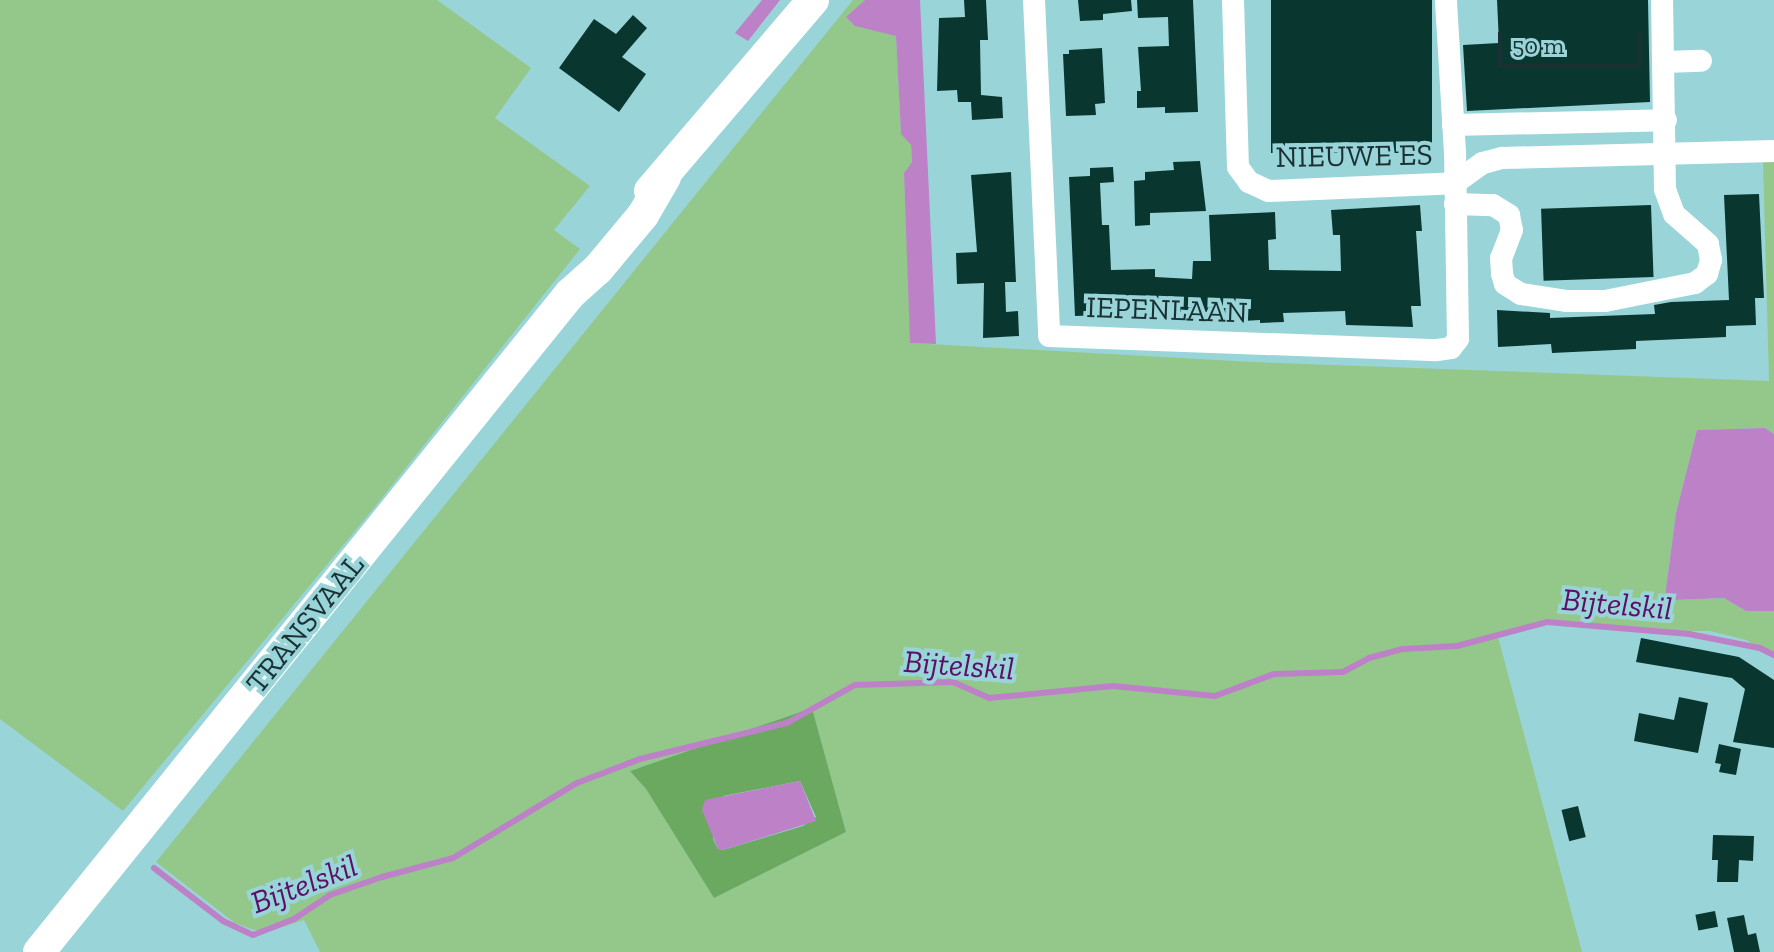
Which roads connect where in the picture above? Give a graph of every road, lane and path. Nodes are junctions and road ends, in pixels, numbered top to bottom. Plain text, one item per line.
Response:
1 (813, 0) edge
2 (1034, 0) edge
3 (1233, 0) edge
4 (1446, 0) edge
5 (1662, 0) edge
6 (1701, 61) dead end
7 (1665, 62) junction
8 (1666, 120) junction
9 (1453, 125) junction
10 (1774, 151) edge
11 (1666, 156) junction
12 (1455, 193) junction
13 (39, 952) edge

1 - 13 street, TRANSVAAL
2 - 12 street, IEPENLAAN
3 - 12 street, NIEUWE ES
4 - 9 street, NIEUWE ES
5 - 7 street, NIEUWE ES
6 - 7 street
7 - 8 street, NIEUWE ES
8 - 9 street, NIEUWE ES
8 - 11 street, NIEUWE ES
9 - 12 street, NIEUWE ES
10 - 11 street, NIEUWE ES
11 - 12 street, NIEUWE ES
11 - 12 street, NIEUWE ES

